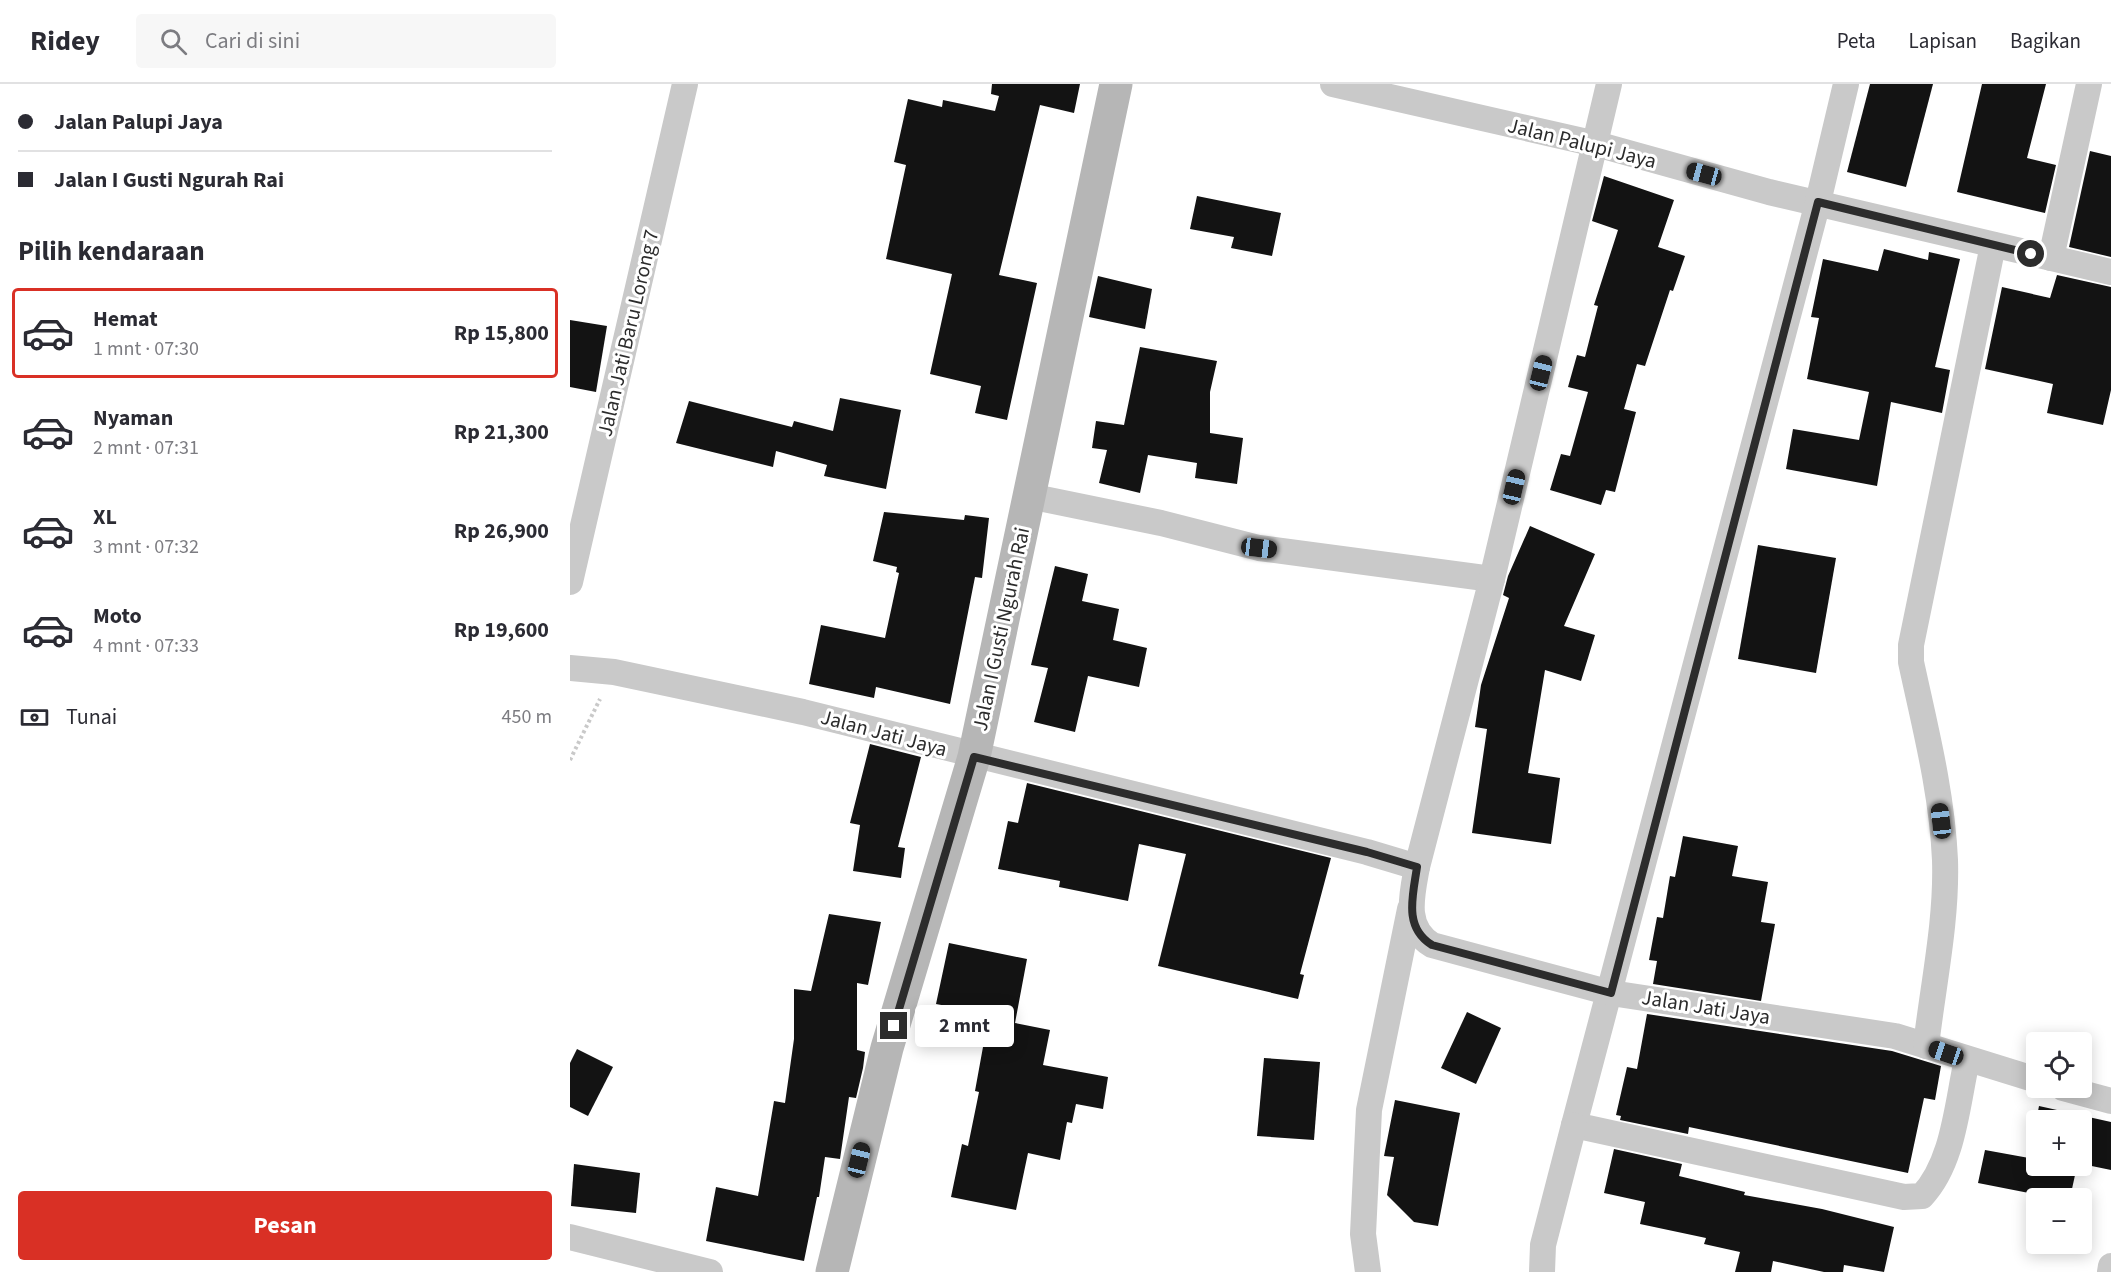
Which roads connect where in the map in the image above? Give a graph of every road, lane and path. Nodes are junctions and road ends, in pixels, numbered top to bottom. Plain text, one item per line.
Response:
1 (685, 84) edge
2 (1116, 84) edge
3 (1333, 84) edge
4 (1609, 84) edge
5 (1846, 84) edge
6 (2089, 84) edge
7 (1596, 144) junction
8 (1818, 202) junction
9 (1993, 245) junction
10 (2051, 258) junction
11 (2111, 272) edge
12 (1029, 496) junction
13 (1492, 579) junction
14 (570, 582) edge
15 (570, 668) edge
16 (614, 672) junction
17 (974, 757) junction
18 (570, 760) edge
19 (1417, 867) junction
20 (1411, 906) junction
21 (1611, 993) junction
22 (1926, 1046) junction
23 (1967, 1060) junction
24 (2026, 1077) edge
25 (2092, 1096) edge
26 (2111, 1101) edge
27 (1574, 1125) junction
28 (570, 1237) edge
29 (2111, 1266) edge
30 (710, 1272) edge
31 (832, 1272) edge
32 (1368, 1272) edge
33 (1542, 1272) edge
34 (2110, 1272) edge

1 - 14 street, Jalan Jati Baru Lorong 7
2 - 12 main road, Jalan I Gusti Ngurah Rai
3 - 7 street, Jalan Palupi Jaya
4 - 7 street
5 - 8 street
6 - 10 street
7 - 8 street, Jalan Palupi Jaya
7 - 13 street
8 - 9 street, Jalan Palupi Jaya
8 - 21 street
9 - 10 street, Jalan Palupi Jaya
9 - 22 street
10 - 11 street, Jalan Palupi Jaya
12 - 13 street
12 - 17 main road, Jalan I Gusti Ngurah Rai
13 - 19 street
15 - 16 street, Jalan Jati Jaya
16 - 17 street, Jalan Jati Jaya
16 - 18 path
17 - 19 street, Jalan Jati Jaya
17 - 31 main road, Jalan I Gusti Ngurah Rai
19 - 20 street, Jalan Jati Jaya
20 - 21 street, Jalan Jati Jaya
20 - 32 street
21 - 22 street, Jalan Jati Jaya
21 - 27 street
22 - 23 street, Jalan Jati Jaya
23 - 24 street, Jalan Jati Jaya
23 - 27 street
25 - 26 street
27 - 33 street
28 - 30 street
29 - 34 street

